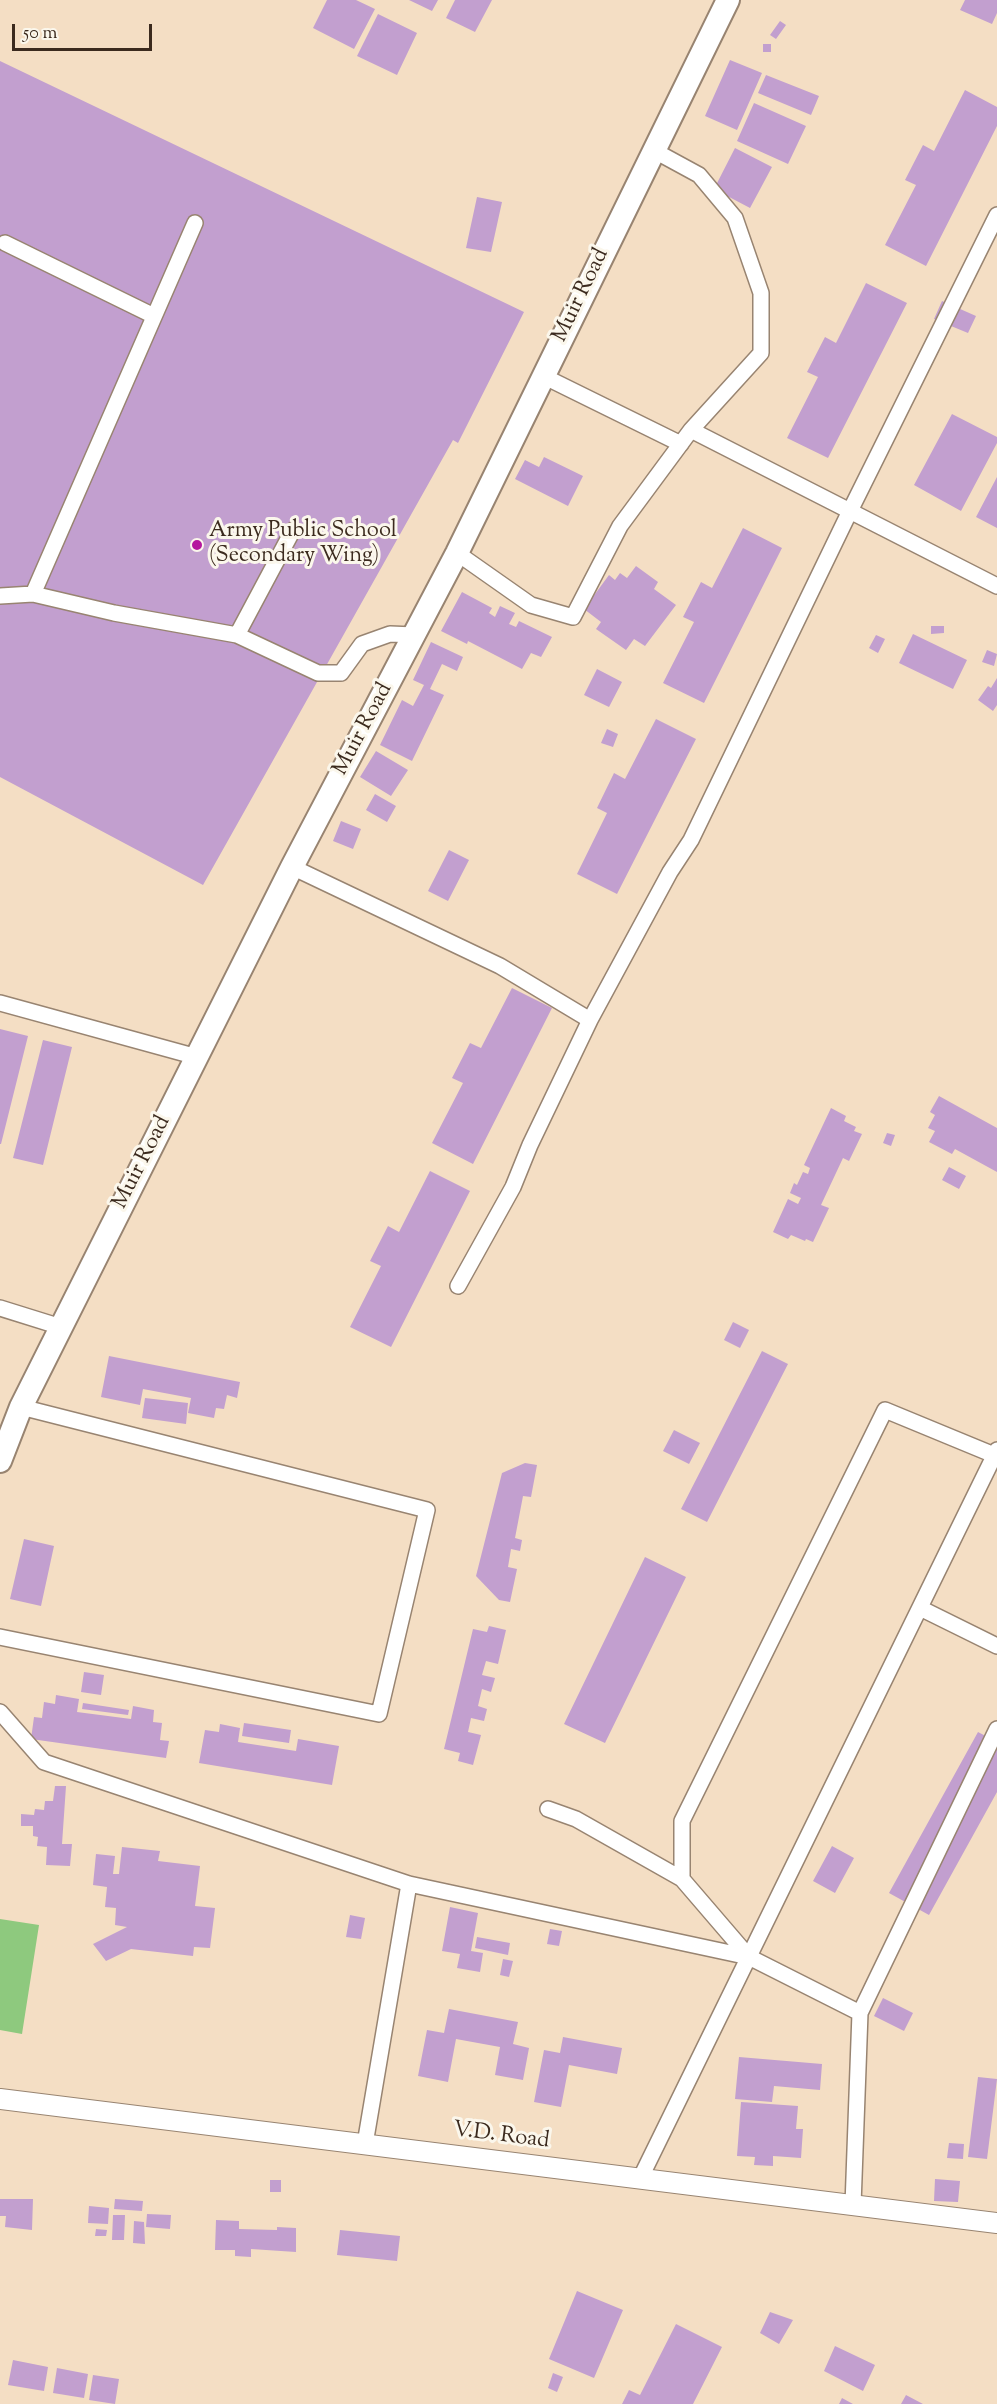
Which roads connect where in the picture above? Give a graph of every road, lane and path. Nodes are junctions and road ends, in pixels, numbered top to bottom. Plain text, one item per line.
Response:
1 (728, 0) edge
2 (653, 150) junction
3 (997, 215) edge
4 (195, 223) dead end
5 (5, 243) dead end
6 (154, 316) junction
7 (543, 376) junction
8 (691, 430) junction
9 (681, 444) junction
10 (850, 511) junction
11 (293, 530) dead end
12 (457, 553) junction
13 (997, 586) edge
14 (33, 594) junction
15 (0, 596) edge
16 (237, 634) junction
17 (414, 635) junction
18 (292, 867) junction
19 (0, 1003) edge
20 (590, 1020) junction
21 (197, 1058) junction
22 (459, 1286) dead end
23 (0, 1308) edge
24 (61, 1327) junction
25 (21, 1407) junction
26 (996, 1453) edge
27 (0, 1461) edge
28 (920, 1608) junction
29 (0, 1637) edge
30 (997, 1646) edge
31 (0, 1712) edge
32 (997, 1728) edge
33 (548, 1809) dead end
34 (682, 1879) junction
35 (409, 1884) junction
36 (749, 1957) junction
37 (860, 2013) junction
38 (0, 2098) edge
39 (365, 2144) junction
40 (640, 2179) junction
41 (853, 2205) junction
42 (997, 2223) edge

1 - 2 main road, Muir Road
2 - 7 main road, Muir Road
2 - 8 street
3 - 10 street
4 - 6 street
5 - 6 street
6 - 14 street
7 - 9 street
7 - 12 main road, Muir Road
8 - 9 street
8 - 10 street
9 - 12 street
10 - 13 street
10 - 20 street
11 - 16 street
12 - 17 main road, Muir Road
14 - 15 street
14 - 16 street
16 - 17 street
17 - 18 main road, Muir Road
18 - 20 street
18 - 21 main road, Muir Road
19 - 21 street
20 - 22 street
21 - 24 main road, Muir Road
23 - 24 street
24 - 25 main road, Muir Road
25 - 27 main road, Muir Road
25 - 29 street
26 - 28 street
26 - 34 street
28 - 30 street
28 - 36 street
31 - 35 street
32 - 37 street
33 - 34 street
34 - 36 street
35 - 36 street
35 - 39 street
36 - 37 street
36 - 40 street
37 - 41 street
38 - 39 street, V.D. Road
39 - 40 street, V.D. Road
40 - 41 street, V.D. Road
41 - 42 street, V.D. Road

